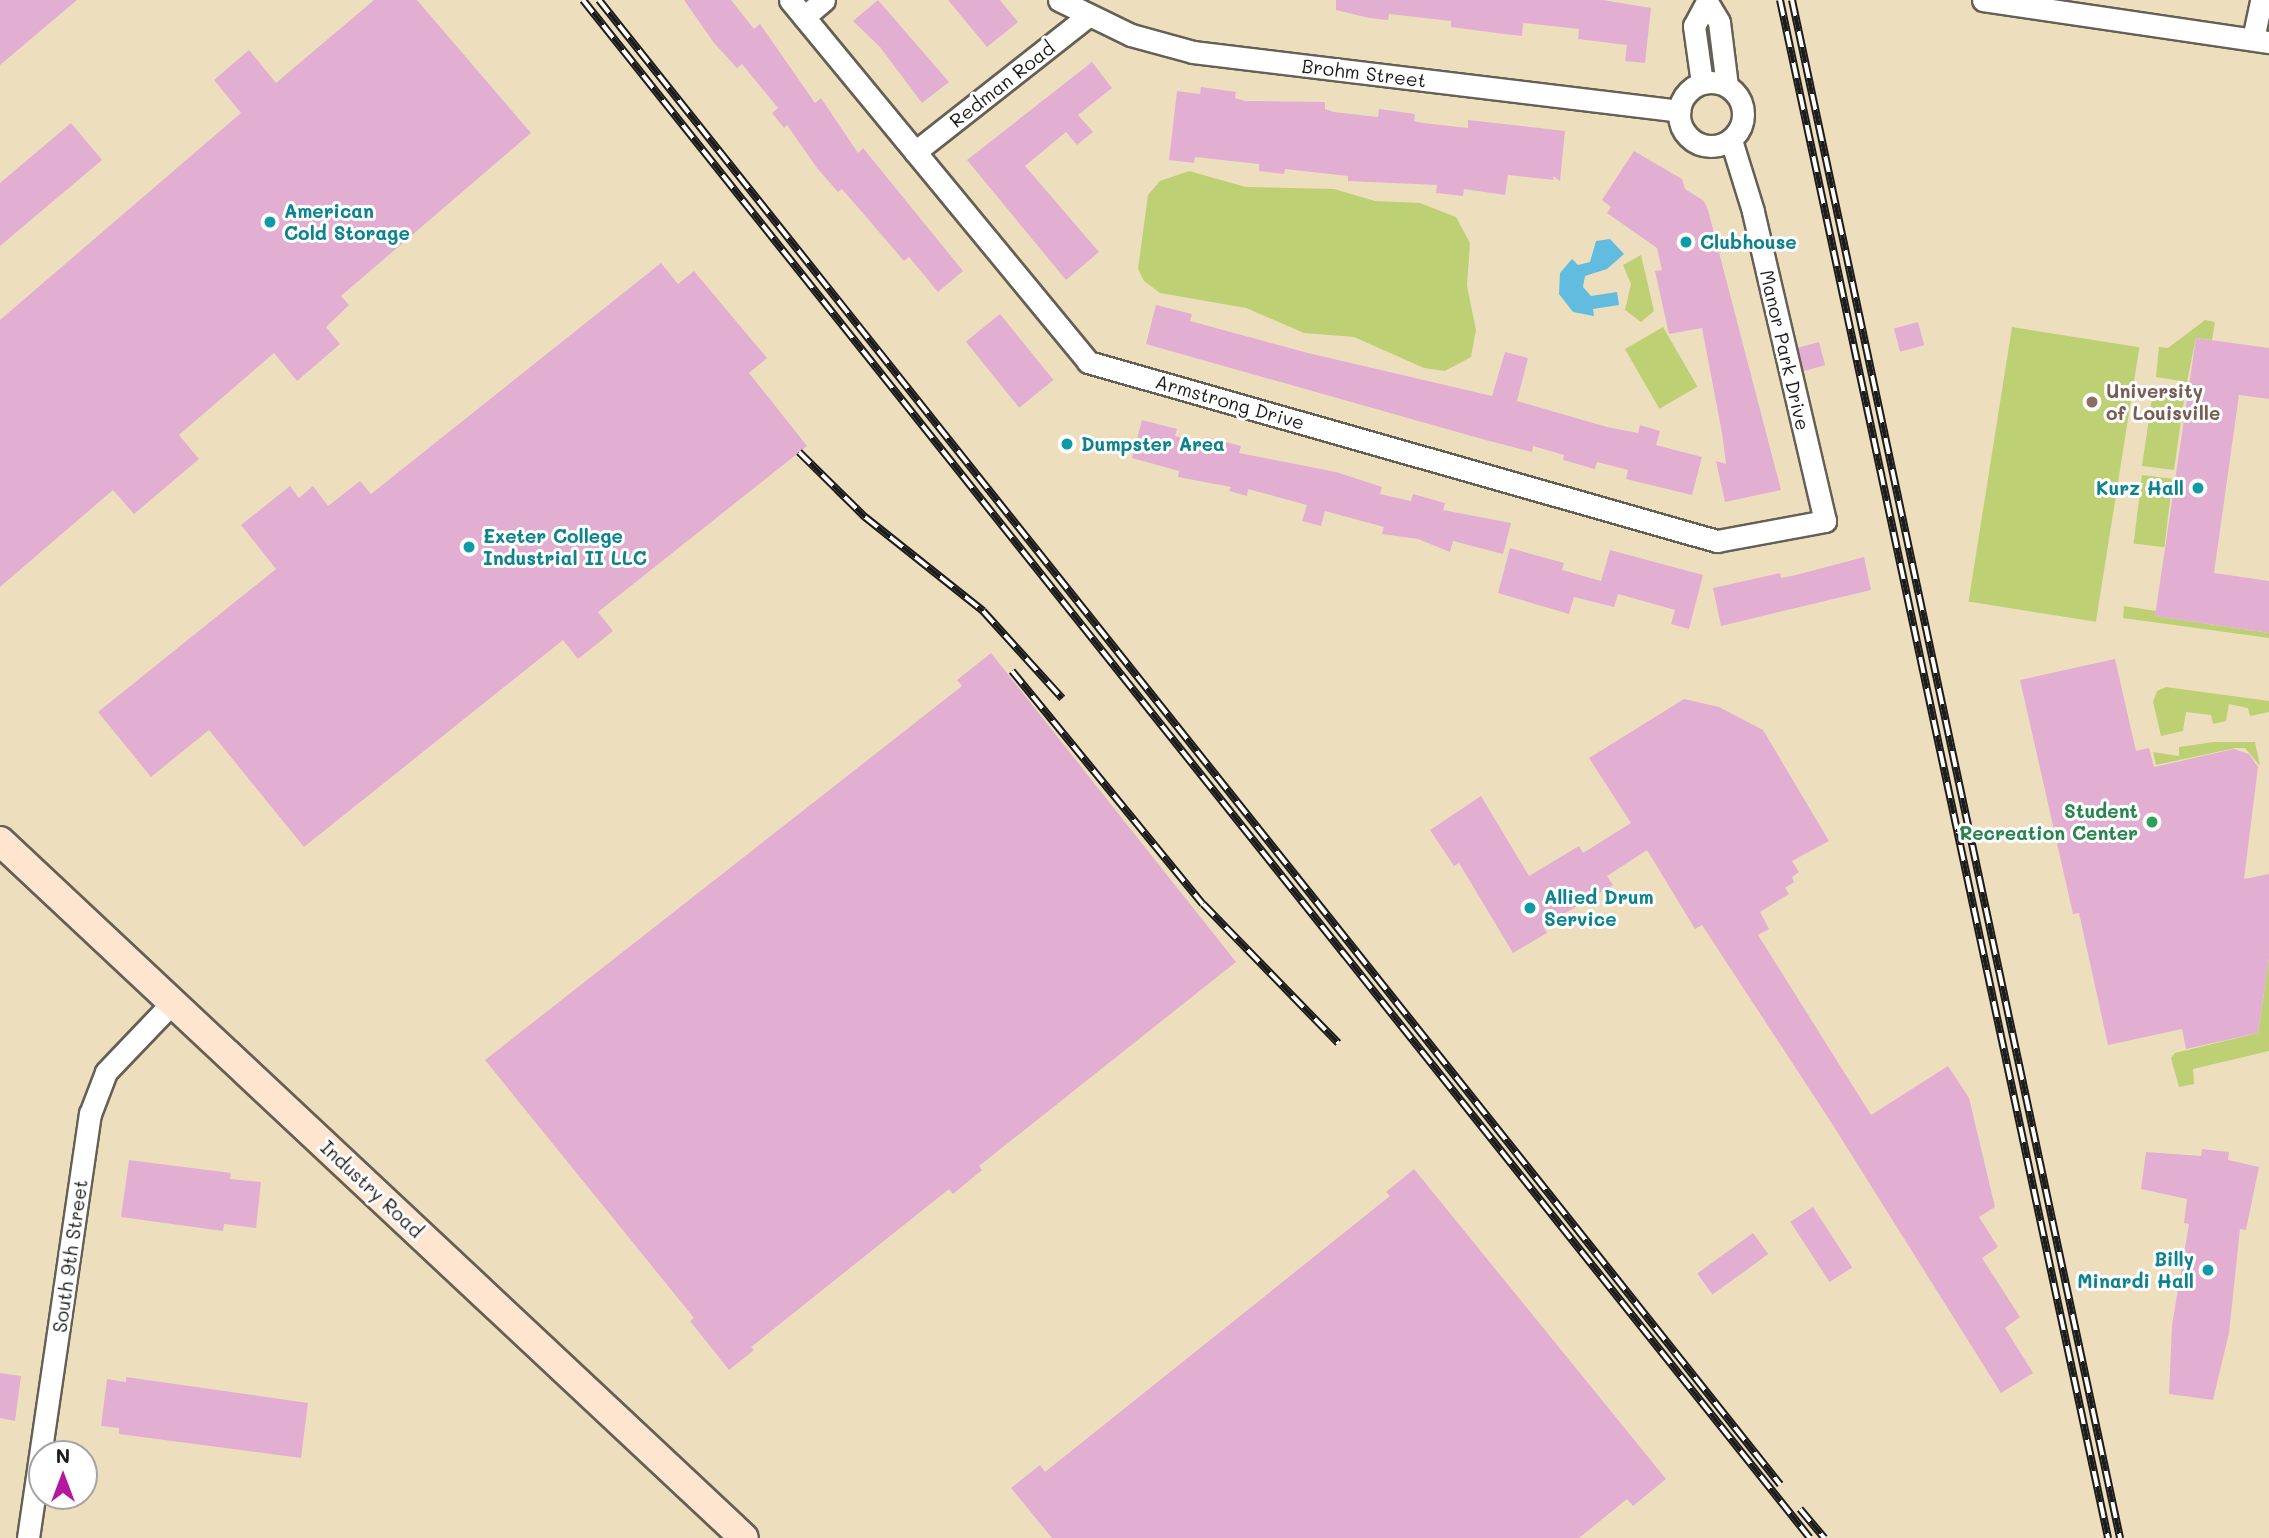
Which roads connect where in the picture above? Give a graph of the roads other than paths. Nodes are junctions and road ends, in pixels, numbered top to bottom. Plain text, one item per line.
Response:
1 (790, 0) edge
2 (824, 0) edge
3 (1059, 0) edge
4 (1983, 0) edge
5 (2261, 0) edge
6 (1707, 1) edge
7 (1088, 16) junction
8 (804, 17) junction
9 (2261, 41) edge
10 (1702, 83) junction
11 (1727, 86) junction
12 (1679, 111) junction
13 (1731, 140) junction
14 (915, 152) junction
15 (1825, 521) joint
16 (0, 841) edge
17 (173, 1002) junction
18 (28, 1538) edge
19 (744, 1538) edge

1 - 8 street, Armstrong Drive
2 - 8 street
3 - 7 street, Brohm Street
4 - 9 street
5 - 9 street
6 - 10 street
6 - 11 street
7 - 12 street, Brohm Street
7 - 14 street, Redman Road
8 - 14 street, Armstrong Drive
10 - 11 street
10 - 12 street
11 - 13 street
12 - 13 street
13 - 15 street, Manor Park Drive
14 - 15 street, Armstrong Drive
16 - 17 main road, Industry Road
17 - 18 street, South 9th Street
17 - 19 main road, Industry Road

